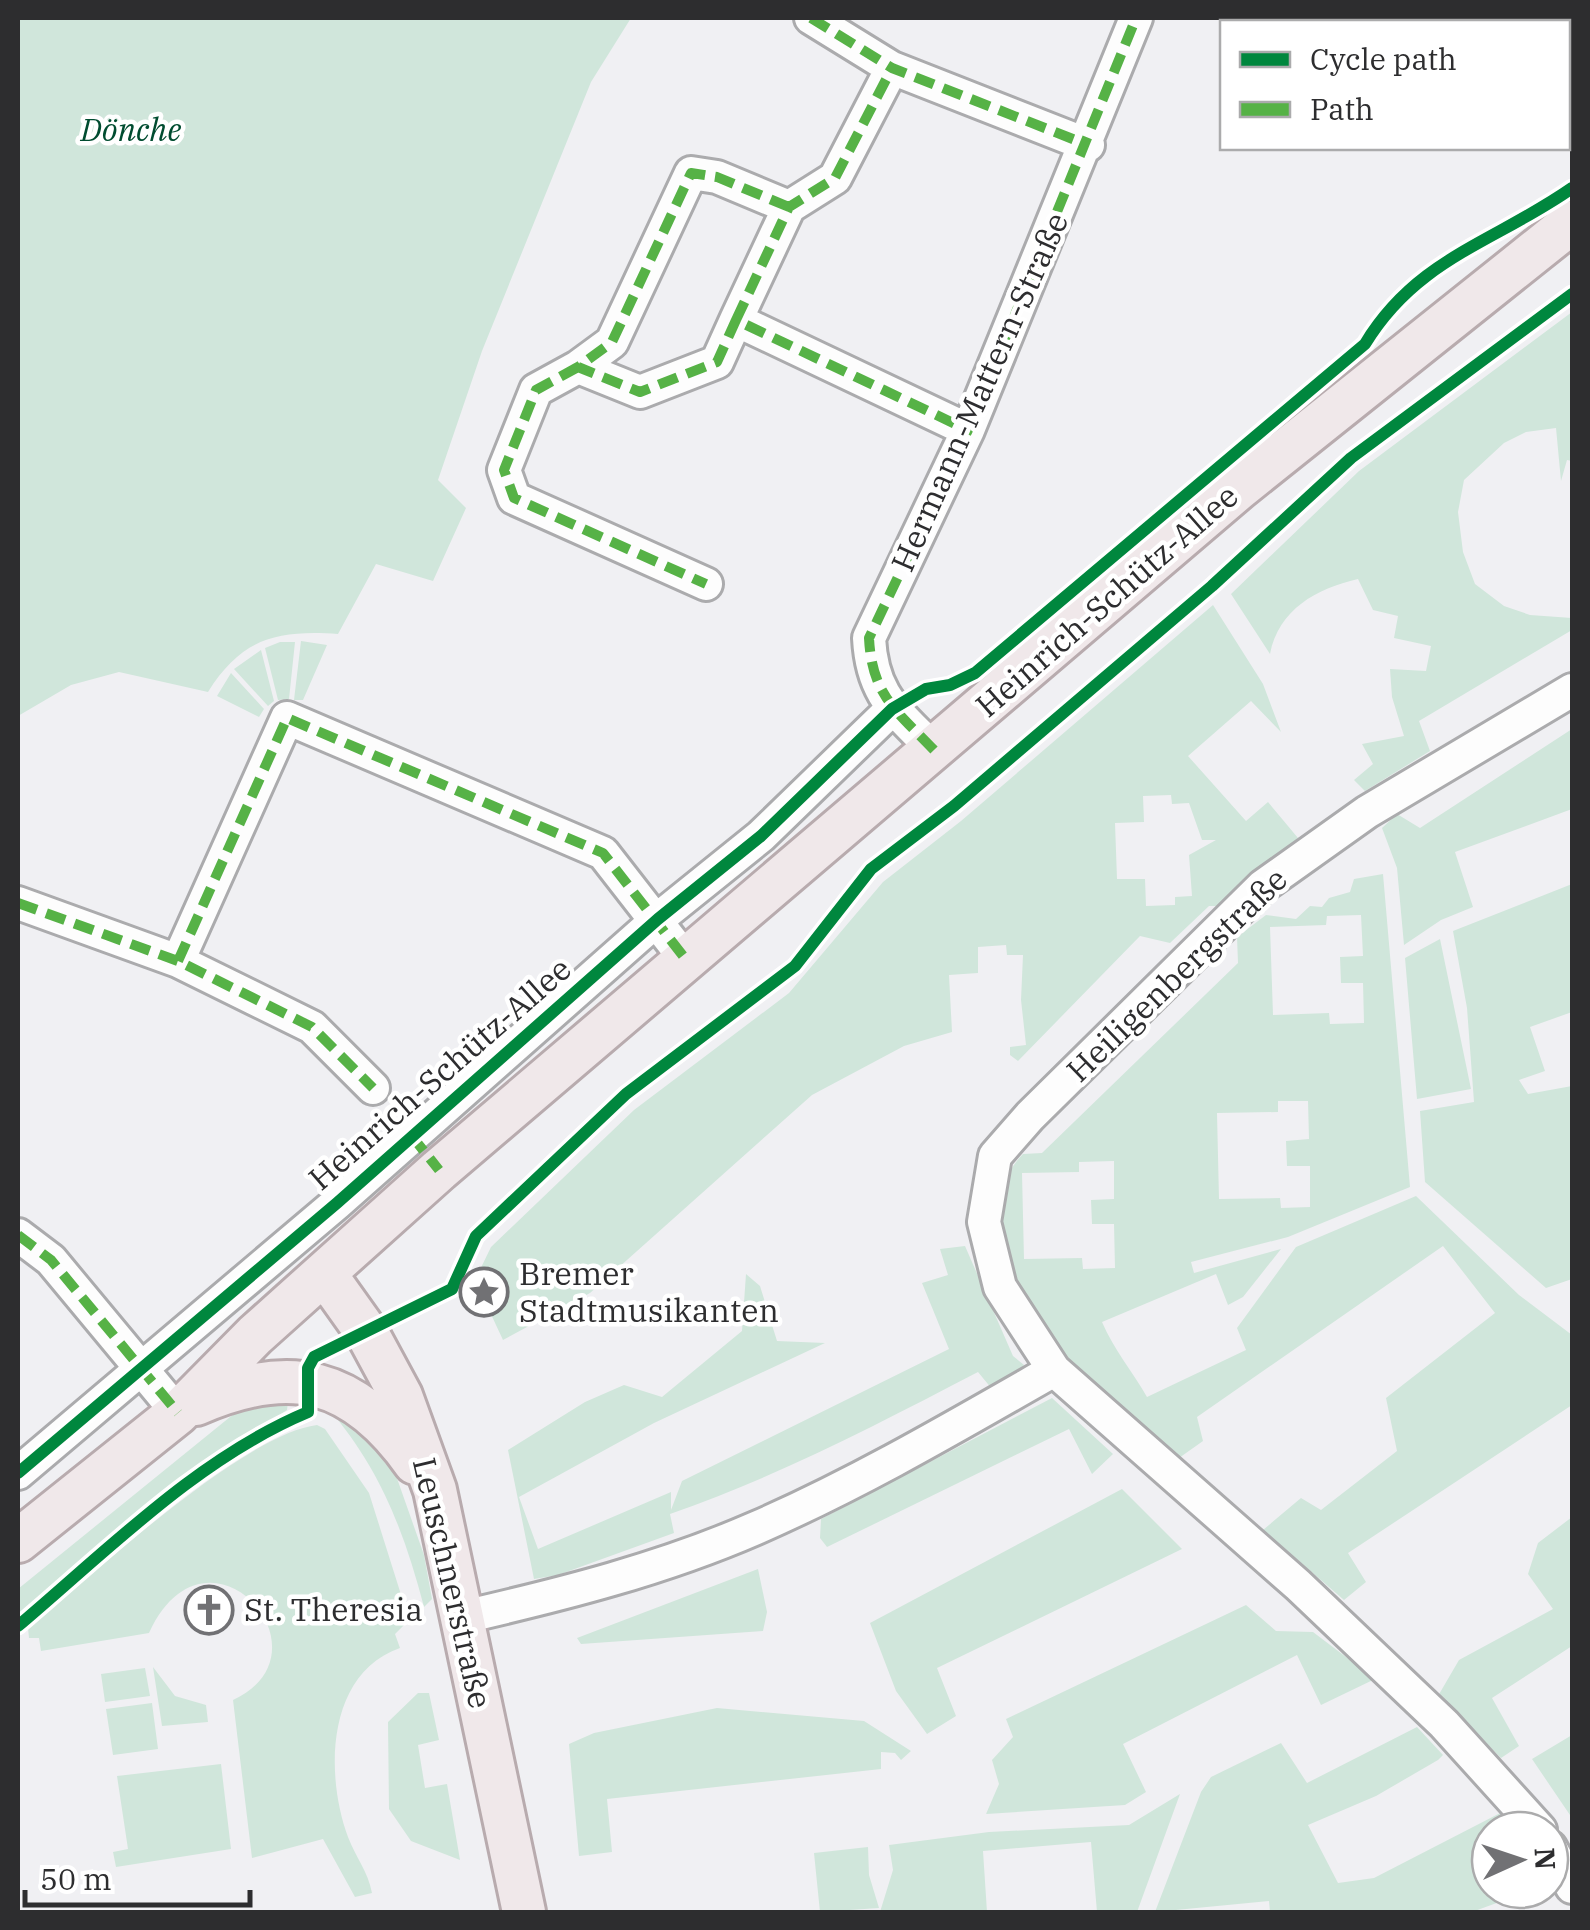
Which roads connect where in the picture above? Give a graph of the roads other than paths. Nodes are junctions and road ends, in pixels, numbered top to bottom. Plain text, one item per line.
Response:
1 (811, 18) edge
2 (1136, 18) edge
3 (892, 68) junction
4 (1088, 144) junction
5 (789, 207) junction
6 (1572, 222) edge
7 (736, 320) junction
8 (578, 367) junction
9 (968, 430) junction
10 (706, 584) dead end
11 (1572, 690) edge
12 (892, 709) junction
13 (934, 750) junction
14 (18, 903) edge
15 (658, 920) junction
16 (178, 961) junction
17 (687, 961) junction
18 (373, 1088) dead end
19 (412, 1135) junction
20 (438, 1170) junction
21 (18, 1235) edge
22 (325, 1274) junction
23 (138, 1368) junction
24 (1054, 1370) junction
25 (178, 1413) junction
26 (18, 1473) edge
27 (435, 1490) junction
28 (18, 1541) edge
29 (464, 1617) junction
30 (1522, 1810) edge
31 (524, 1912) edge

1 - 3 street
2 - 4 street, Hermann-Mattern-Straße
3 - 4 street
3 - 5 street
4 - 9 street, Hermann-Mattern-Straße
5 - 7 street
5 - 8 street
6 - 13 main road, Heinrich-Schütz-Allee
7 - 8 street
7 - 9 street
8 - 10 street
9 - 12 street, Hermann-Mattern-Straße
11 - 24 street, Heiligenbergstraße
12 - 13 street, Hermann-Mattern-Straße
12 - 15 street, Heinrich-Schütz-Allee
13 - 17 main road, Heinrich-Schütz-Allee
14 - 16 street
15 - 16 street
15 - 17 street
15 - 19 street, Heinrich-Schütz-Allee
16 - 18 street
17 - 20 main road, Heinrich-Schütz-Allee
19 - 20 street
19 - 23 street, Heinrich-Schütz-Allee
20 - 22 main road, Heinrich-Schütz-Allee
21 - 23 street
22 - 25 main road, Heinrich-Schütz-Allee
22 - 27 main road, Leuschnerstraße
23 - 25 street
23 - 26 street, Heinrich-Schütz-Allee
24 - 29 street
24 - 30 street, Heiligenbergstraße
25 - 27 main road
25 - 28 main road, Heinrich-Schütz-Allee
27 - 29 main road, Leuschnerstraße
29 - 31 main road, Leuschnerstraße

